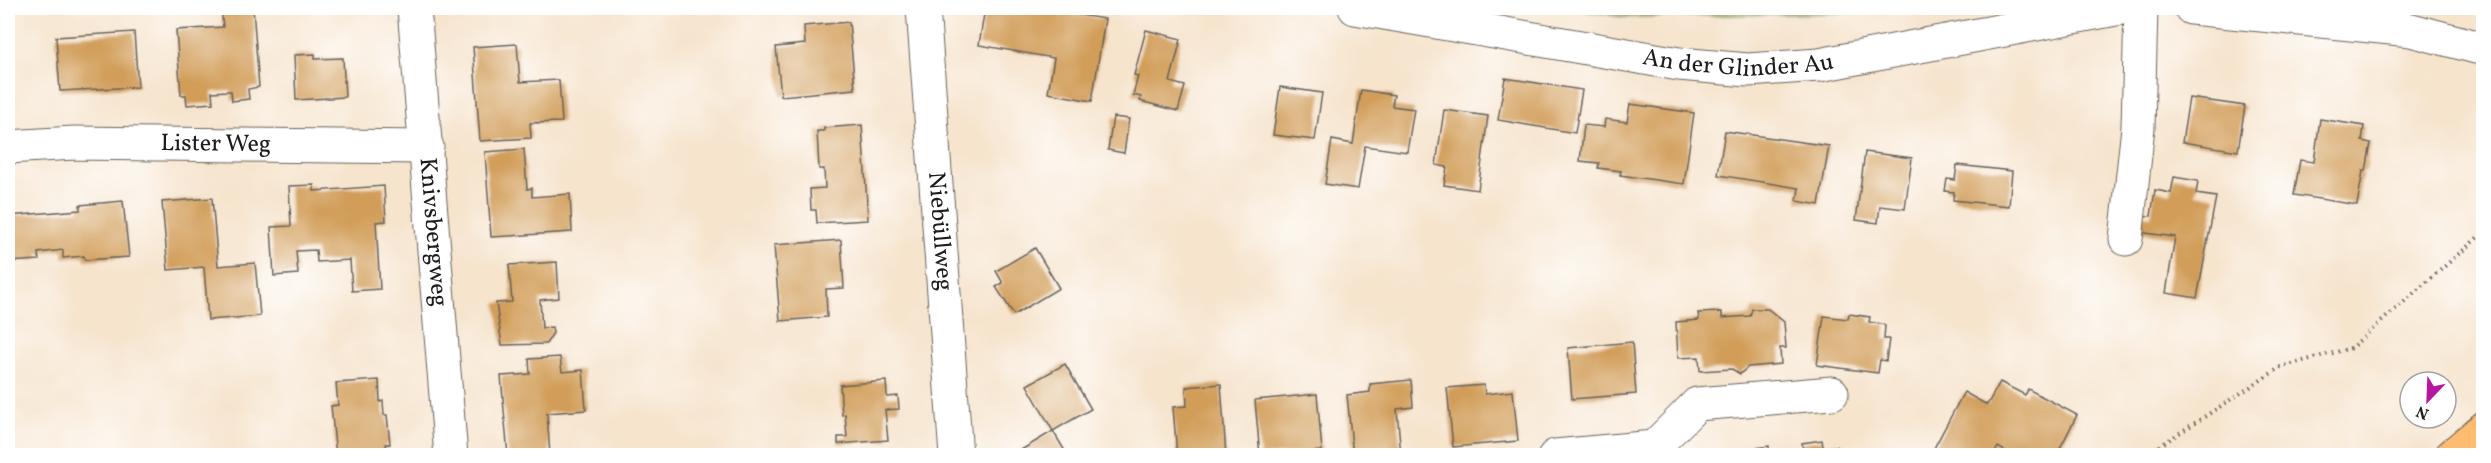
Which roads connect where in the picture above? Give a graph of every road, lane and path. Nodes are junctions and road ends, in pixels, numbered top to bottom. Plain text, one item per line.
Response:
1 (414, 8) edge
2 (923, 8) edge
3 (1355, 8) edge
4 (2121, 8) edge
5 (2141, 8) edge
6 (2191, 8) edge
7 (2484, 49) edge
8 (8, 147) edge
9 (427, 147) junction
10 (2484, 232) edge
11 (2126, 239) dead end
12 (1832, 393) dead end
13 (2484, 428) edge
14 (1654, 451) edge
15 (451, 456) edge
16 (956, 456) edge
17 (1555, 456) edge
18 (2144, 456) edge
19 (2451, 456) edge

1 - 9 street, Knivsbergweg
2 - 16 street, Niebüllweg
3 - 4 street, An der Glinder Au
5 - 11 street
6 - 7 street
8 - 9 street, Lister Weg
9 - 15 street, Knivsbergweg
10 - 18 path
12 - 14 street
13 - 19 highway
14 - 17 street

